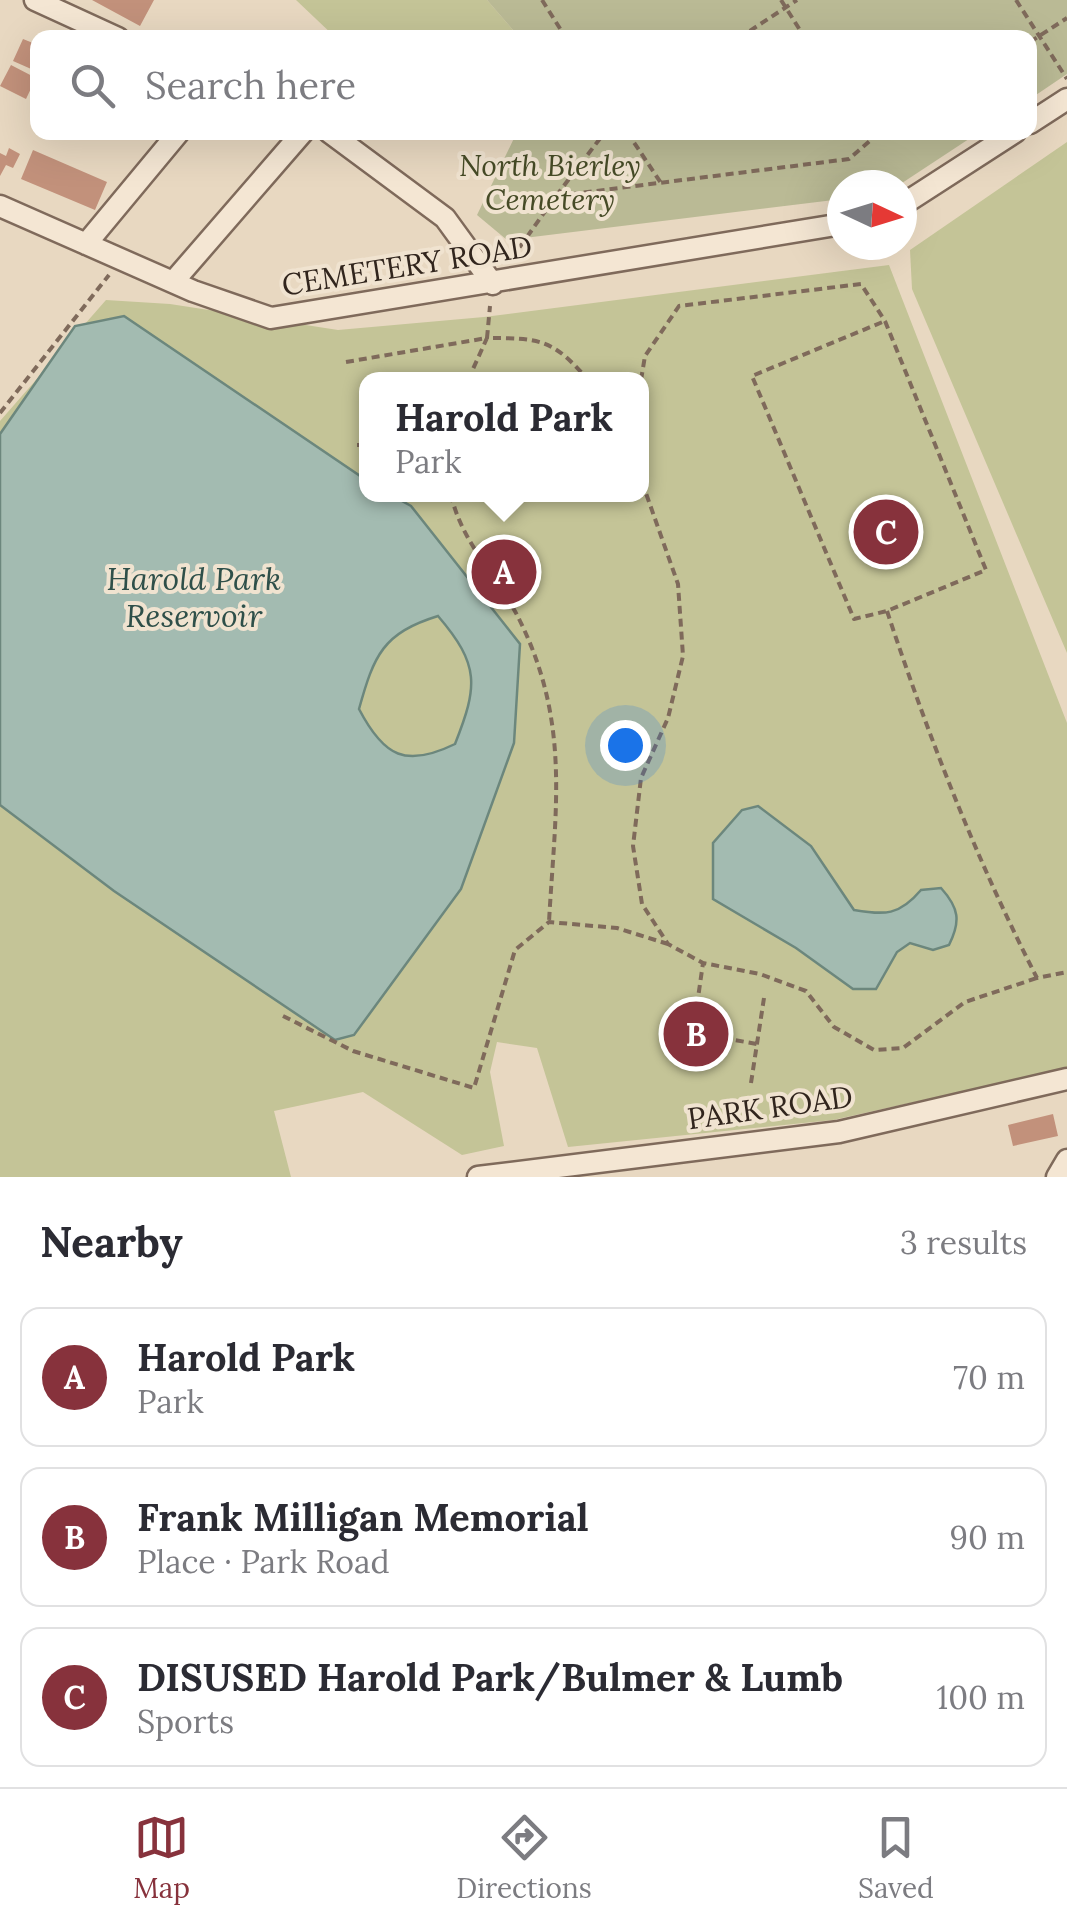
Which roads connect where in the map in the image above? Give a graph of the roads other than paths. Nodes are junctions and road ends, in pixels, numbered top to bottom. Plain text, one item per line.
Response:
1 (35, 0) edge
2 (101, 30) edge
3 (1067, 99) edge
4 (1037, 118) edge
5 (172, 140) edge
6 (296, 140) edge
7 (340, 140) edge
8 (1003, 140) edge
9 (917, 195) edge
10 (0, 206) edge
11 (827, 227) edge
12 (86, 244) junction
13 (173, 282) junction
14 (493, 284) junction
15 (1067, 1079) edge
16 (1067, 1160) edge
17 (614, 1168) edge
18 (478, 1177) edge
19 (1057, 1177) edge

1 - 2 street
3 - 4 street
5 - 12 street
6 - 13 street
7 - 14 street
8 - 9 street
10 - 12 street, CEMETERY ROAD
11 - 14 street, CEMETERY ROAD
12 - 13 street, CEMETERY ROAD
13 - 14 street, CEMETERY ROAD
15 - 17 street, PARK ROAD
16 - 19 street
17 - 18 street, PARK ROAD

